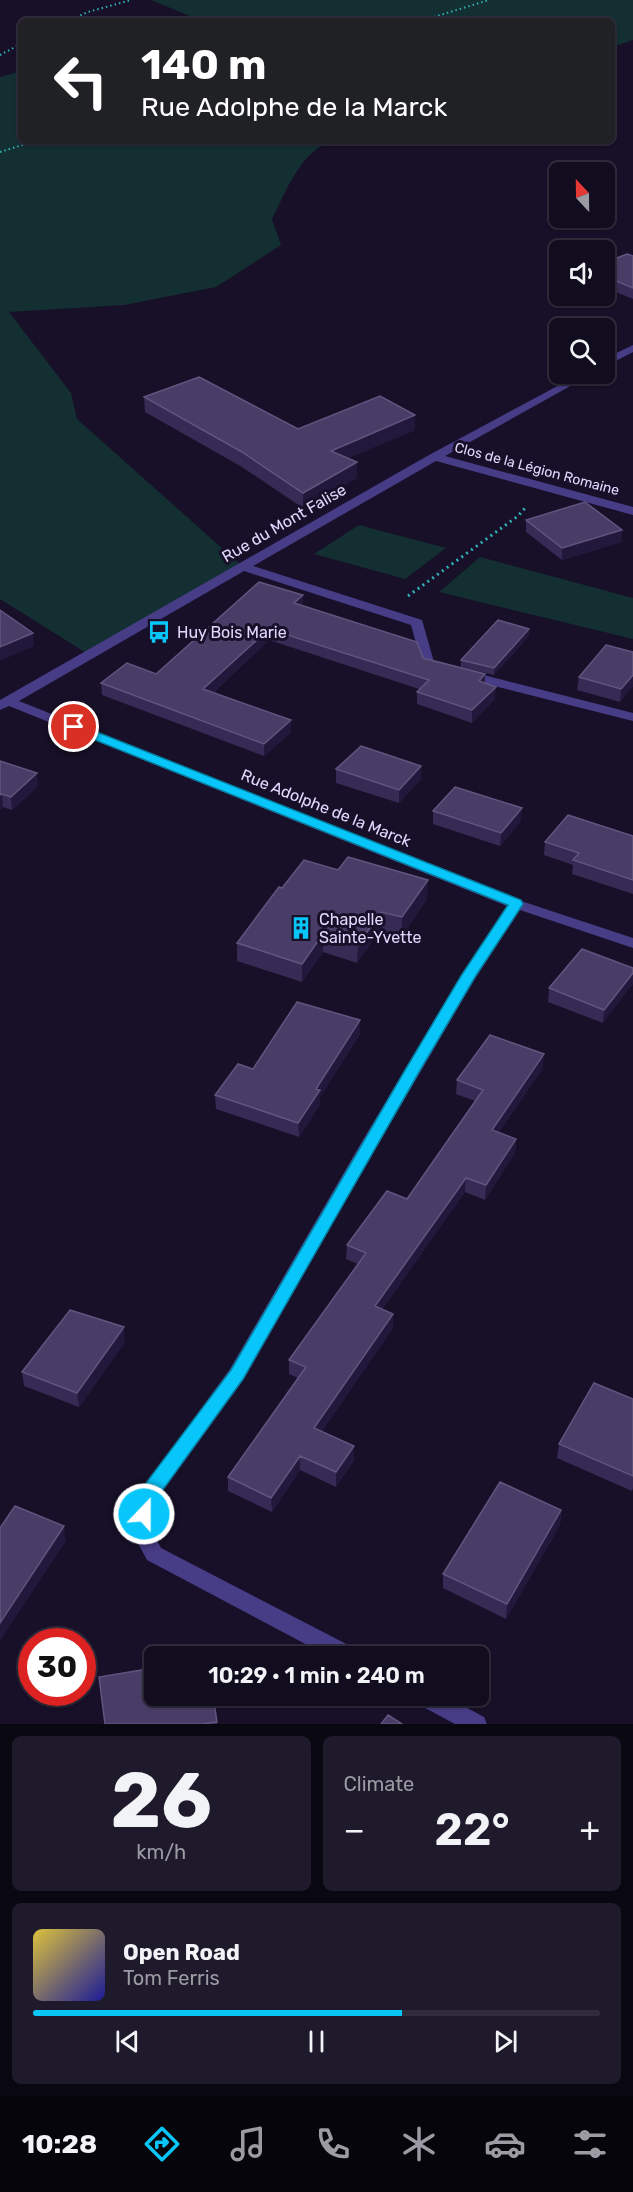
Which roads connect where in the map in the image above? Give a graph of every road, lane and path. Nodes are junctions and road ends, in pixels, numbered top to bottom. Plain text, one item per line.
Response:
1 (130, 0) edge
2 (489, 0) edge
3 (75, 18) edge
4 (431, 18) edge
5 (18, 46) edge
6 (0, 55) edge
7 (25, 144) edge
8 (0, 152) edge
9 (633, 348) edge
10 (615, 358) edge
11 (569, 384) edge
12 (434, 457) junction
13 (544, 486) junction
14 (633, 511) edge
15 (242, 566) junction
16 (387, 614) junction
17 (4, 704) edge
18 (633, 717) edge
19 (516, 904) junction
20 (633, 943) edge
21 (329, 1646) edge
22 (442, 1706) edge
23 (476, 1724) edge

1 - 3 path
2 - 4 path
5 - 6 path
7 - 8 path
9 - 10 street
11 - 12 street, Rue du Mont Falise
12 - 13 street, Clos de la Légion Romaine
12 - 15 street, Rue du Mont Falise
13 - 14 street, Clos de la Légion Romaine
13 - 16 path
15 - 16 street
15 - 17 street, Rue du Mont Falise
16 - 18 street
17 - 19 street, Rue Adolphe de la Marck
19 - 20 street, Rue Adolphe de la Marck
19 - 21 street
22 - 23 street

